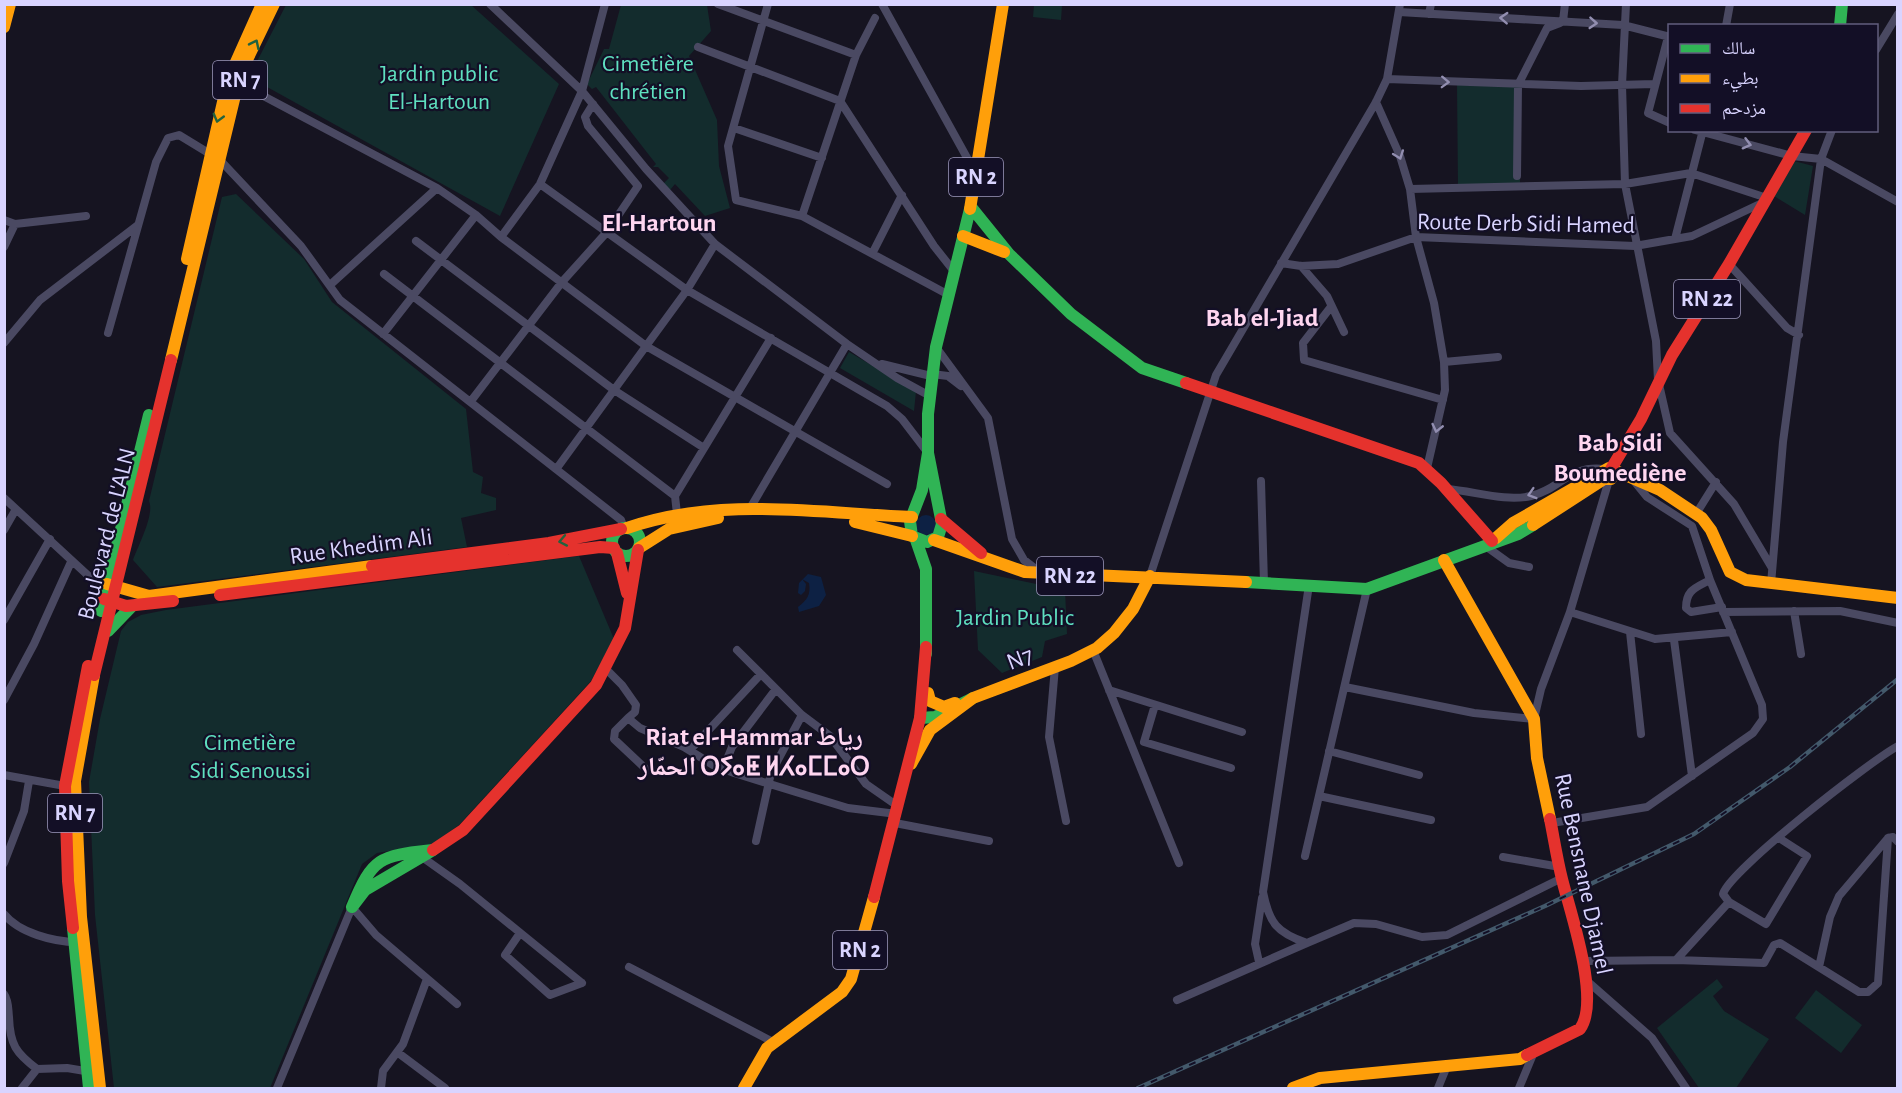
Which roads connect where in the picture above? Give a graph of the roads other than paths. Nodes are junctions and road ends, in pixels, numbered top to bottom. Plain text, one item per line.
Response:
1 (10, 4) edge
2 (261, 4) edge
3 (274, 4) edge
4 (490, 4) edge
5 (604, 4) edge
6 (718, 4) edge
7 (768, 4) edge
8 (882, 4) edge
9 (1003, 4) edge
10 (1565, 4) edge
11 (1626, 4) edge
12 (1730, 4) edge
13 (1842, 4) edge
14 (1400, 8) edge
15 (1430, 9) edge
16 (1898, 14) edge
17 (875, 18) dead end
18 (1563, 21) junction
19 (761, 22) junction
20 (1726, 24) edge
21 (1840, 24) edge
22 (1623, 25) junction
23 (4, 27) edge
24 (1668, 37) edge
25 (1668, 40) edge
26 (698, 47) dead end
27 (1878, 47) edge
28 (856, 55) junction
29 (750, 68) junction
30 (1387, 79) junction
31 (239, 83) junction
32 (1654, 84) junction
33 (1518, 85) junction
34 (1622, 85) junction
35 (582, 91) junction
36 (840, 101) junction
37 (1376, 102) junction
38 (593, 104) junction
39 (1668, 122) edge
40 (734, 128) junction
41 (1701, 132) edge
42 (1705, 132) edge
43 (1805, 132) edge
44 (1831, 132) edge
45 (215, 156) junction
46 (1791, 156) junction
47 (822, 158) junction
48 (1821, 159) junction
49 (1691, 173) junction
50 (976, 174) junction
51 (1517, 176) dead end
52 (540, 184) junction
53 (1625, 184) junction
54 (437, 188) junction
55 (1410, 189) junction
56 (902, 195) junction
57 (1766, 199) junction
58 (1898, 202) edge
59 (970, 207) junction
60 (476, 215) junction
61 (86, 216) dead end
62 (802, 216) junction
63 (4, 220) edge
64 (15, 224) junction
65 (138, 224) junction
66 (607, 232) junction
67 (963, 236) junction
68 (501, 237) junction
69 (1416, 237) junction
70 (1675, 239) junction
71 (416, 241) dead end
72 (715, 244) junction
73 (1635, 246) junction
74 (4, 248) edge
75 (873, 252) junction
76 (1004, 252) junction
77 (442, 261) junction
78 (1281, 264) junction
79 (1729, 264) junction
80 (1302, 266) junction
81 (953, 270) junction
82 (384, 274) dead end
83 (562, 282) junction
84 (330, 285) junction
85 (687, 290) junction
86 (947, 294) junction
87 (413, 297) junction
88 (1330, 308) junction
89 (530, 327) junction
90 (1344, 332) dead end
91 (108, 333) dead end
92 (383, 334) junction
93 (1799, 335) junction
94 (771, 338) junction
95 (4, 343) edge
96 (847, 344) junction
97 (646, 346) junction
98 (936, 347) junction
99 (1498, 357) dead end
100 (876, 362) junction
101 (1444, 362) junction
102 (500, 365) junction
103 (831, 371) junction
104 (932, 375) junction
105 (1658, 380) junction
106 (614, 390) junction
107 (1210, 391) junction
108 (970, 394) junction
109 (734, 396) junction
110 (930, 396) junction
111 (1443, 400) junction
112 (471, 401) junction
113 (586, 429) junction
114 (797, 431) junction
115 (704, 448) junction
116 (928, 453) junction
117 (557, 468) junction
118 (1427, 468) junction
119 (1607, 474) junction
120 (1632, 478) junction
121 (1262, 481) dead end
122 (1716, 482) junction
123 (887, 484) dead end
124 (1447, 489) junction
125 (675, 496) junction
126 (4, 498) edge
127 (16, 509) junction
128 (749, 510) junction
129 (677, 514) junction
130 (1696, 514) junction
131 (912, 516) junction
132 (940, 519) junction
133 (628, 527) junction
134 (4, 530) edge
135 (914, 538) junction
136 (50, 539) junction
137 (933, 541) junction
138 (1488, 543) junction
139 (638, 549) junction
140 (615, 550) junction
141 (1444, 560) junction
142 (992, 561) junction
143 (71, 562) junction
144 (1529, 567) dead end
145 (1772, 568) junction
146 (926, 569) junction
147 (1042, 574) junction
148 (1150, 576) junction
149 (1710, 580) junction
150 (1264, 583) junction
151 (1771, 584) junction
152 (1309, 585) junction
153 (1367, 589) junction
154 (109, 592) junction
155 (1898, 598) edge
156 (132, 606) junction
157 (630, 610) junction
158 (1722, 610) junction
159 (1794, 611) junction
160 (1570, 612) junction
161 (4, 620) edge
162 (1898, 623) edge
163 (1630, 632) junction
164 (1732, 632) junction
165 (102, 639) junction
166 (1674, 640) junction
167 (926, 647) junction
168 (737, 650) dead end
169 (1093, 650) junction
170 (1801, 654) dead end
171 (1055, 667) junction
172 (605, 668) junction
173 (761, 674) junction
174 (1345, 687) junction
175 (776, 689) junction
176 (1109, 690) junction
177 (928, 693) junction
178 (973, 698) junction
179 (4, 700) edge
180 (1155, 705) junction
181 (802, 715) junction
182 (628, 718) junction
183 (922, 718) junction
184 (1534, 719) junction
185 (1242, 732) dead end
186 (1641, 734) dead end
187 (1144, 742) junction
188 (1898, 746) edge
189 (1132, 747) junction
190 (690, 750) junction
191 (1329, 751) junction
192 (1232, 768) dead end
193 (723, 769) junction
194 (647, 770) dead end
195 (908, 770) junction
196 (1419, 774) dead end
197 (4, 775) edge
198 (1692, 776) junction
199 (29, 781) junction
200 (768, 784) junction
201 (65, 786) junction
202 (1320, 796) junction
203 (897, 815) junction
204 (1431, 820) dead end
205 (1066, 821) dead end
206 (1551, 823) junction
207 (1779, 838) junction
208 (1888, 838) junction
209 (756, 841) dead end
210 (989, 841) dead end
211 (1898, 842) edge
212 (428, 853) junction
213 (1305, 856) dead end
214 (1503, 857) dead end
215 (4, 863) edge
216 (1179, 863) dead end
217 (1561, 873) junction
218 (1263, 892) junction
219 (1729, 902) junction
220 (352, 907) junction
221 (4, 914) edge
222 (520, 933) junction
223 (79, 942) junction
224 (1307, 943) junction
225 (1676, 960) junction
226 (1259, 962) junction
227 (1583, 962) junction
228 (1819, 967) junction
229 (629, 968) dead end
230 (427, 978) junction
231 (1586, 980) junction
232 (4, 994) edge
233 (1177, 1000) dead end
234 (457, 1004) dead end
235 (772, 1042) junction
236 (397, 1052) junction
237 (1534, 1052) junction
238 (1447, 1066) junction
239 (37, 1069) junction
240 (93, 1072) junction
241 (22, 1089) edge
242 (89, 1089) edge
243 (100, 1089) edge
244 (277, 1089) edge
245 (381, 1089) edge
246 (445, 1089) edge
247 (744, 1089) edge
248 (1293, 1089) edge
249 (1438, 1089) edge
250 (1519, 1089) edge
251 (1686, 1089) edge

1 - 23 main road
2 -> 45 main road, RN 7
31 -> 3 main road, Boulevard de L'ALN / RN 7
4 - 35 street
5 - 35 street
6 - 19 street
7 - 19 street
8 - 50 street
9 - 50 main road, RN 2
10 - 18 street
11 - 22 street
12 - 20 street
13 - 21 main road
14 - 15 street
14 - 30 street
18 -> 15 street
16 - 27 street
17 - 28 street
18 -> 22 street
18 - 33 street
19 - 28 street
19 - 29 street
22 - 24 street
22 - 34 street
25 - 32 street
26 - 29 street
28 - 36 street
29 - 36 street
29 - 40 street
30 -> 33 street
30 - 37 street
31 - 45 main road, Boulevard de L'ALN / RN 7
31 - 54 street
32 - 34 street
32 - 39 street
33 - 34 street
33 - 51 street
34 - 53 street
35 - 38 street
35 - 52 street
36 - 47 street
36 - 56 street
37 -> 55 street
37 - 78 street
38 - 66 street
38 - 72 street
40 - 47 street
40 - 62 street
41 - 49 street
42 -> 46 street
43 - 46 main road, RN 22
44 - 48 street
45 - 65 street
45 - 84 street
45 - 154 main road, Boulevard de L'ALN / RN 7
46 - 48 street
46 - 57 main road, RN 22
47 - 62 street
48 - 58 street
48 - 93 street
49 - 53 street
49 - 57 street
49 - 70 street
50 - 59 main road, RN 2
52 - 66 street
52 - 68 street
53 - 55 street
53 - 73 street
54 - 60 street
54 - 84 street
55 - 69 street
56 - 75 street
56 - 81 street
57 - 70 street, Route Derb Sidi Hamed
57 - 79 main road, RN 22
59 - 67 main road, RN 2
59 - 76 main road
60 - 68 street
60 - 77 street
61 - 64 street
62 - 75 street
63 - 64 street
64 - 74 street
65 - 91 street
65 - 95 street
66 - 83 street
66 - 85 street
67 - 76 main road
67 - 81 main road, RN 2
68 - 83 street
69 - 73 street, Route Derb Sidi Hamed
69 - 80 street, Route Derb Sidi Hamed
69 - 101 street
70 - 73 street, Route Derb Sidi Hamed
71 - 77 street
72 - 85 street
72 - 96 street
73 - 105 street
75 - 86 street
76 - 107 main road
77 - 87 street
77 - 89 street
78 - 80 street, Route Derb Sidi Hamed
78 - 107 street
79 - 93 street
79 - 105 main road, RN 22
80 - 88 street
81 - 86 main road, RN 2
82 - 87 street
83 - 89 street
83 - 97 street
84 - 92 street
85 - 94 street
85 - 97 street
86 - 98 main road, RN 2
87 - 92 street
87 - 102 street
88 - 90 street
88 - 111 street
89 - 102 street
89 - 106 street
92 - 112 street
93 - 145 street
94 - 103 street
94 - 109 street
96 - 100 street
96 - 103 street
97 - 106 street
97 - 109 street
98 - 104 main road, RN 2
98 - 108 street
99 - 101 street
100 - 104 street
100 - 110 street
101 - 111 street
102 - 112 street
102 - 113 street
103 - 114 street
103 - 116 street
104 - 108 street
104 - 110 main road, RN 2
105 - 119 main road, RN 22
105 - 122 street
106 - 113 street
106 - 115 street
107 - 118 main road
107 - 148 street
108 - 147 street
109 - 114 street
109 - 115 street
110 - 116 main road, RN 2
111 -> 118 street
112 - 117 street
113 - 117 street
113 - 125 street
114 - 123 street
114 - 128 street
115 - 125 street
116 - 131 main road, RN 2
116 - 132 main road, RN 2
117 - 133 street
118 - 124 main road
119 - 120 main road
119 -> 124 street
119 - 138 main road, RN 22
119 - 160 street
120 - 130 main road
120 - 149 street
121 - 150 street
122 - 130 street
122 - 145 street
124 - 138 main road
125 - 129 street
126 - 127 street
127 - 134 street
127 - 136 street
128 - 129 main road, Rue Khedim Ali
128 - 131 main road, Rue Khedim Ali
129 - 133 main road, Rue Khedim Ali
130 - 151 main road
131 - 132 main road
131 - 135 main road
132 - 137 main road
132 - 142 main road, RN 22
133 - 139 main road
133 - 140 main road
133 -> 154 main road, Rue Khedim Ali
135 - 137 main road
135 - 139 main road
135 - 146 main road, RN 2
136 - 143 street
136 - 161 street
137 - 142 main road, RN 22
137 - 146 main road, RN 2
138 - 141 main road, RN 22
138 - 144 street
139 - 140 main road
139 - 157 main road
140 - 156 main road, Rue Khedim Ali
140 - 157 main road
141 - 153 main road, RN 22
141 - 184 main road, Rue Bensnane Djamel
142 - 147 main road, RN 22
143 - 154 street
143 - 179 street
145 - 151 street
146 - 167 main road, RN 2
147 - 148 main road, RN 22
148 - 150 main road, RN 22
148 - 169 main road, N7
149 - 158 street
149 - 158 street
150 - 152 main road, RN 22
151 - 155 main road
152 - 153 main road, RN 22
152 - 218 street
153 - 174 street
154 - 156 main road, Rue Khedim Ali
154 - 165 main road, Boulevard de L'ALN / RN 7
154 - 201 main road, Boulevard de L'ALN / RN 7
156 - 165 main road
157 - 172 main road
158 - 159 street
158 - 164 street
159 - 162 street
159 - 170 street
160 - 163 street
160 - 184 street
163 - 166 street
163 - 186 street
164 - 166 street
164 - 198 street
165 - 223 main road, Boulevard de L'ALN / RN 7
166 - 198 street
167 - 177 main road, RN 2
167 - 183 main road, RN 2
168 - 173 street
169 - 171 main road, N7
169 - 176 street
171 - 178 main road, N7
171 - 205 street
172 - 182 street
172 - 212 main road
173 - 175 street
173 - 190 street
174 - 184 street
174 - 191 street
175 - 181 street
175 - 193 street
176 - 180 street
176 - 189 street
177 - 178 main road
177 - 183 main road, RN 2
178 - 183 main road
178 - 195 main road
180 - 185 street
180 - 187 street
181 - 200 street
181 - 203 street
182 - 190 street
182 - 194 street
183 - 195 main road, RN 2
184 - 206 main road, Rue Bensnane Djamel
187 - 189 street
187 - 192 street
188 - 207 street
189 - 216 street
190 - 193 street
191 - 196 street
191 - 202 street
193 - 200 street
195 - 203 main road, RN 2
197 - 199 street
198 - 206 street
199 - 201 street
199 - 215 street
200 - 203 street
200 - 209 street
201 - 223 main road, Boulevard de L'ALN / RN 7
202 - 204 street
202 - 213 street
203 - 210 street
203 - 235 main road, RN 2
206 - 217 main road, Rue Bensnane Djamel
207 - 219 street
207 - 219 street
208 - 211 street
208 - 228 street
208 - 228 street
212 - 220 main road
212 - 220 main road
212 - 222 street
214 - 217 street
217 - 224 street
217 - 227 main road, Rue Bensnane Djamel
218 - 224 street
218 - 226 street
219 - 225 street
220 - 230 street
220 - 244 street
221 - 223 street
222 - 222 street
223 - 240 main road, Boulevard de L'ALN / RN 7
224 - 226 street
225 - 227 street
225 - 228 street
226 - 233 street
227 - 231 main road, Rue Bensnane Djamel
229 - 235 street
230 - 234 street
230 - 236 street
231 - 237 main road, Rue Bensnane Djamel
231 - 251 street
232 - 239 street
235 - 247 main road, RN 2
236 - 245 street
236 - 246 street
237 - 238 main road, Rue Bensnane Djamel
237 - 250 street
238 - 248 main road, Rue Bensnane Djamel
238 - 249 street
239 - 240 street
239 - 241 street
240 - 242 main road, Boulevard de L'ALN / RN 7
240 - 243 main road, Boulevard de L'ALN / RN 7

